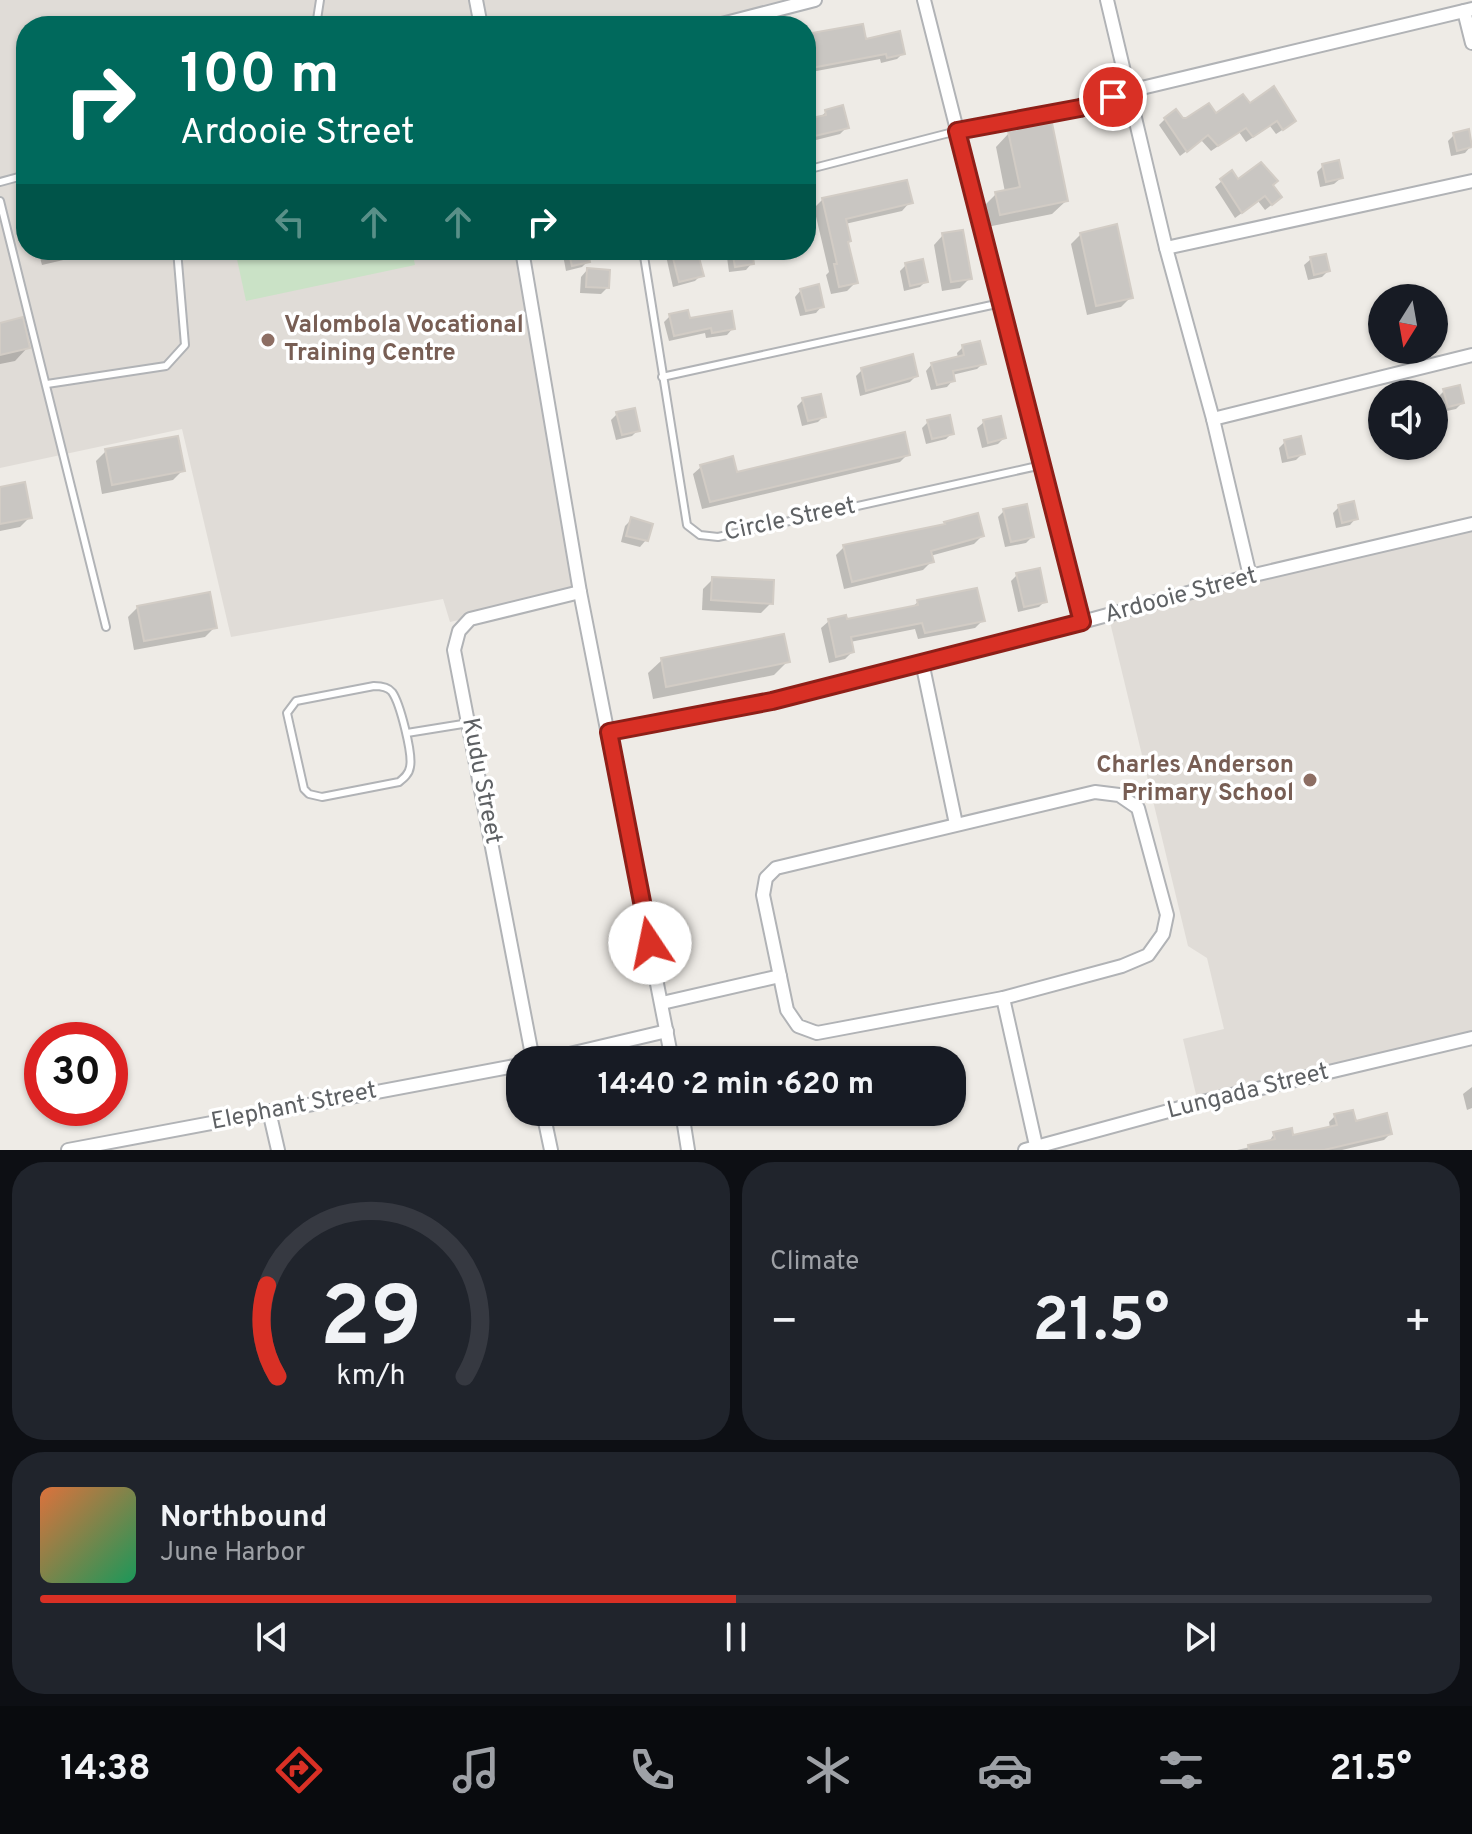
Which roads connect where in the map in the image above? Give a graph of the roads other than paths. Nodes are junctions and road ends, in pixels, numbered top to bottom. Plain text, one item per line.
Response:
1 (815, 0) edge
2 (924, 0) edge
3 (1107, 0) edge
4 (799, 2) edge
5 (1468, 10) edge
6 (749, 16) edge
7 (1472, 43) edge
8 (1129, 91) junction
9 (957, 131) junction
10 (816, 167) edge
11 (1472, 181) edge
12 (0, 201) edge
13 (1166, 248) junction
14 (178, 260) edge
15 (524, 260) edge
16 (644, 260) edge
17 (1001, 303) junction
18 (1472, 355) edge
19 (662, 377) junction
20 (47, 384) junction
21 (1213, 419) junction
22 (1042, 465) junction
23 (1472, 524) edge
24 (1250, 576) junction
25 (580, 592) junction
26 (1082, 622) junction
27 (106, 627) dead end
28 (922, 662) junction
29 (469, 723) junction
30 (609, 732) junction
31 (407, 733) junction
32 (956, 824) junction
33 (780, 976) junction
34 (1003, 998) junction
35 (662, 1003) junction
36 (667, 1031) junction
37 (1472, 1038) edge
38 (530, 1046) edge
39 (603, 1046) edge
40 (670, 1046) edge
41 (506, 1068) edge
42 (269, 1111) junction
43 (546, 1126) edge
44 (684, 1126) edge
45 (1033, 1149) edge
46 (68, 1150) edge
47 (278, 1150) edge
48 (551, 1150) edge
49 (688, 1150) edge

1 - 4 street
2 - 9 street
3 - 8 street
4 - 6 street
5 - 7 street
5 - 8 street
8 - 9 street
8 - 13 street
9 - 10 lane
9 - 17 street
11 - 13 street
12 - 20 lane
13 - 21 street
14 - 20 lane
15 - 25 street
16 - 19 lane, Circle Street
17 - 19 lane
17 - 22 street
18 - 21 street
19 - 22 lane, Circle Street
20 - 27 lane
21 - 24 street
22 - 26 street
23 - 24 street, Ardooie Street
24 - 26 street, Ardooie Street
25 - 29 street, Kudu Street
25 - 30 street
26 - 28 street, Ardooie Street
28 - 30 street, Ardooie Street
28 - 32 street
29 - 31 lane
29 - 38 street, Kudu Street
30 - 35 street
31 - 31 lane
32 - 33 street
32 - 34 street
33 - 34 street
33 - 35 street
34 - 45 street
35 - 36 street
36 - 39 street
36 - 40 street
37 - 45 street, Lungada Street
41 - 42 street, Elephant Street
42 - 46 street, Elephant Street
42 - 47 street
43 - 48 street
44 - 49 street

